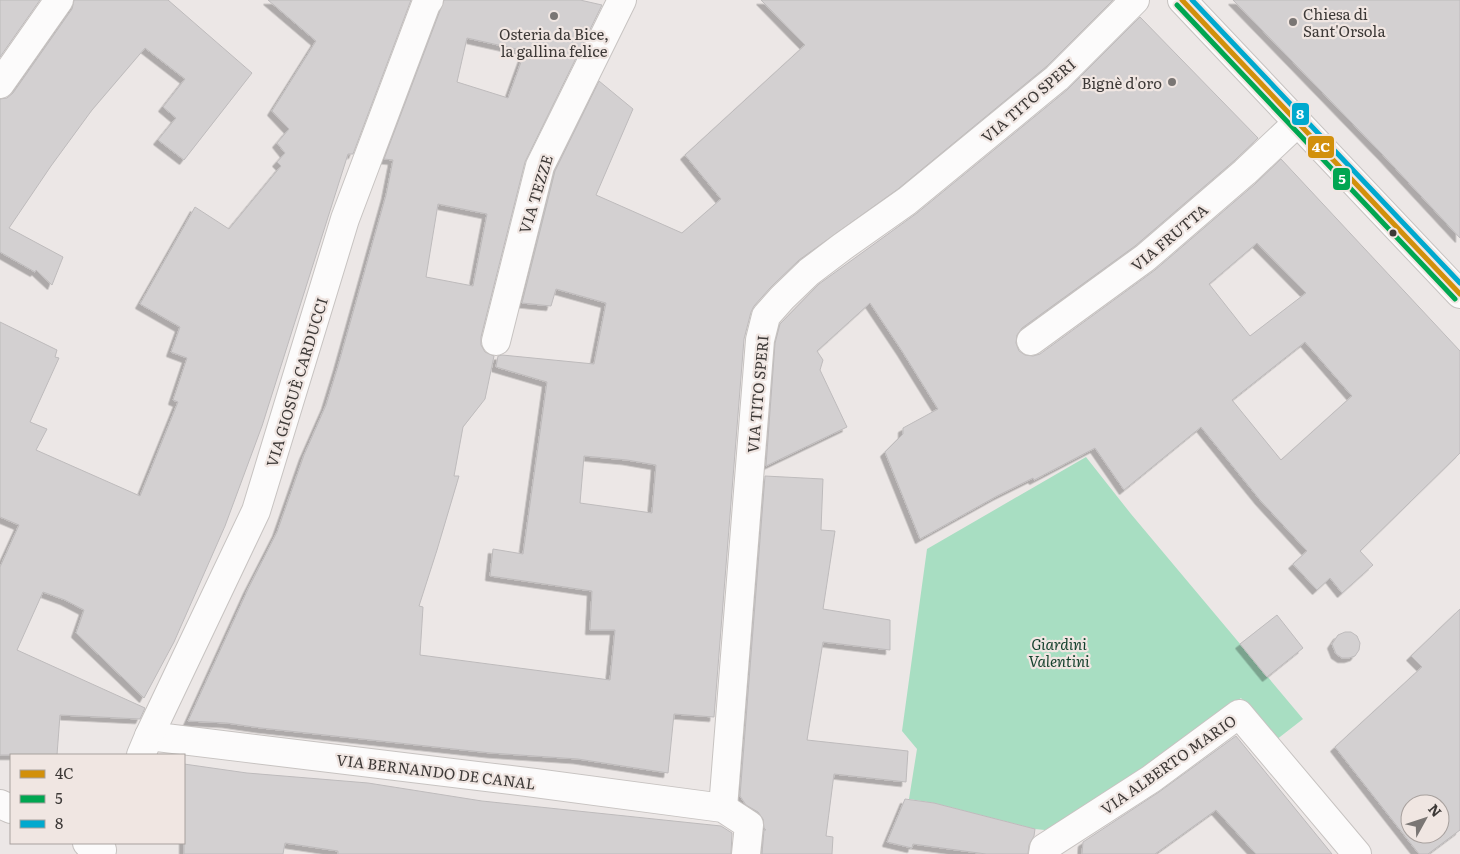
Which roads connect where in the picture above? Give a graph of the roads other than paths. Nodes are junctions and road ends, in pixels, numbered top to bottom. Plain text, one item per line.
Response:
1 (59, 0) edge
2 (429, 0) edge
3 (622, 0) edge
4 (1135, 0) edge
5 (1182, 0) edge
6 (0, 84) edge
7 (1298, 122) junction
8 (1460, 294) edge
9 (496, 341) dead end
10 (1032, 341) dead end
11 (145, 746) edge
12 (723, 808) junction
13 (1044, 851) edge
14 (746, 854) edge
15 (1357, 854) edge

1 - 6 street
2 - 11 street, VIA GIOSUÈ CARDUCCI
3 - 9 street, VIA TEZZE
4 - 12 street, VIA TITO SPERI
5 - 7 street
7 - 8 street
7 - 10 street, VIA FRUTTA
11 - 12 street, VIA BERNANDO DE CANAL
12 - 14 street
13 - 15 street, VIA ALBERTO MARIO

